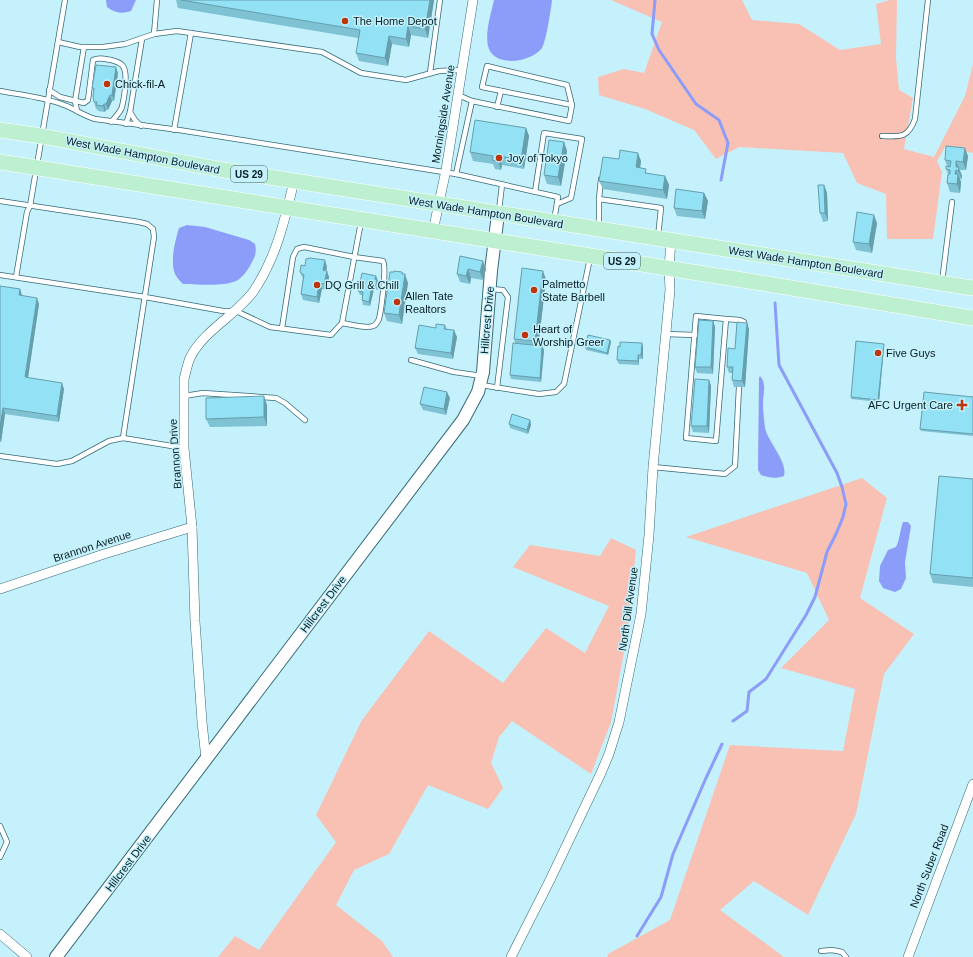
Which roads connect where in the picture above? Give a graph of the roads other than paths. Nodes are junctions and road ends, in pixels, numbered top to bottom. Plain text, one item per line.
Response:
1 (65, 0) edge
2 (157, 0) edge
3 (440, 0) edge
4 (473, 0) edge
5 (928, 0) edge
6 (191, 33) junction
7 (154, 34) junction
8 (142, 39) junction
9 (58, 42) junction
10 (84, 47) junction
11 (462, 70) junction
12 (430, 73) junction
13 (49, 90) junction
14 (501, 91) junction
15 (1, 93) edge
16 (458, 94) junction
17 (48, 100) junction
18 (75, 101) junction
19 (472, 101) junction
20 (572, 105) junction
21 (497, 107) junction
22 (77, 111) junction
23 (130, 112) junction
24 (111, 122) junction
25 (126, 124) junction
26 (141, 126) junction
27 (0, 130) edge
28 (174, 130) junction
29 (41, 136) junction
30 (882, 136) dead end
31 (0, 162) edge
32 (37, 168) junction
33 (445, 172) junction
34 (456, 174) junction
35 (601, 177) edge
36 (294, 181) junction
37 (502, 185) junction
38 (535, 192) junction
39 (600, 199) junction
40 (0, 201) edge
41 (952, 202) dead end
42 (438, 204) junction
43 (557, 204) junction
44 (30, 206) junction
45 (288, 208) junction
46 (498, 214) junction
47 (361, 219) junction
48 (554, 222) junction
49 (599, 229) junction
50 (433, 231) junction
51 (664, 240) junction
52 (496, 241) junction
53 (590, 256) junction
54 (354, 257) junction
55 (669, 268) junction
56 (0, 275) edge
57 (16, 277) junction
58 (942, 283) junction
59 (973, 288) edge
60 (490, 289) junction
61 (145, 297) junction
62 (236, 311) junction
63 (973, 318) edge
64 (726, 319) junction
65 (342, 323) junction
66 (282, 328) junction
67 (745, 329) edge
68 (666, 334) junction
69 (695, 335) junction
70 (411, 360) dead end
71 (481, 380) junction
72 (739, 387) edge
73 (497, 388) junction
74 (184, 396) junction
75 (305, 420) dead end
76 (124, 438) junction
77 (184, 448) junction
78 (0, 456) edge
79 (653, 467) junction
80 (192, 527) junction
81 (0, 589) edge
82 (206, 759) junction
83 (973, 784) edge
84 (0, 826) edge
85 (0, 857) edge
86 (0, 934) edge
87 (821, 951) dead end
88 (27, 957) edge
89 (56, 957) edge
90 (511, 957) edge
91 (846, 957) edge
92 (908, 957) edge

1 - 9 lane
2 - 7 lane
3 - 12 lane
4 - 11 street, Morningside Avenue
5 - 30 lane
6 - 7 lane
6 - 12 lane
6 - 28 lane
7 - 8 lane
8 - 10 lane
8 - 23 lane
9 - 10 lane
9 - 13 lane
10 - 18 lane
11 - 12 lane
11 - 16 street, Morningside Avenue
13 - 17 lane
13 - 18 lane
14 - 20 lane
14 - 20 lane
14 - 21 lane
15 - 17 lane
16 - 19 lane
16 - 33 street, Morningside Avenue
17 - 22 lane
17 - 29 lane
18 - 22 lane
18 - 24 lane
19 - 21 lane
19 - 34 lane
20 - 21 lane
22 - 24 lane
23 - 25 lane
23 - 26 lane
24 - 25 lane
25 - 26 lane
26 - 28 lane
27 - 29 main road, West Wade Hampton Boulevard / US 29
28 - 33 lane
29 - 32 lane
29 - 36 main road, West Wade Hampton Boulevard / US 29
31 - 32 main road, US 29
32 - 44 lane
32 - 45 main road, US 29
33 - 34 lane
33 - 42 street, Morningside Avenue
34 - 37 lane
35 - 39 lane
36 - 42 main road, West Wade Hampton Boulevard / US 29
36 - 45 street, Brannon Drive
37 - 38 lane
37 - 46 lane
38 - 43 lane
38 - 43 lane
39 - 49 lane
39 - 51 lane
40 - 44 lane
41 - 58 lane
42 - 46 main road, West Wade Hampton Boulevard / US 29
42 - 50 street, Morningside Avenue
43 - 48 lane
44 - 57 lane
44 - 61 lane
45 - 47 main road, US 29
45 - 62 street, Brannon Drive
46 - 48 main road, West Wade Hampton Boulevard / US 29
46 - 52 street, Hillcrest Drive
47 - 50 main road, US 29
47 - 54 lane
48 - 49 main road, West Wade Hampton Boulevard / US 29
49 - 51 main road, West Wade Hampton Boulevard / US 29
50 - 52 main road, US 29
51 - 55 street, North Dill Avenue
51 - 58 main road, West Wade Hampton Boulevard / US 29
52 - 53 main road, US 29
52 - 60 street, Hillcrest Drive
53 - 55 main road, US 29
53 - 73 lane
54 - 65 lane
54 - 65 lane
54 - 66 lane
55 - 63 main road, US 29
55 - 68 street, North Dill Avenue
56 - 57 lane
57 - 61 lane
58 - 59 main road, West Wade Hampton Boulevard / US 29
60 - 71 street, Hillcrest Drive
60 - 73 lane
61 - 62 lane
61 - 76 lane
62 - 66 lane
62 - 74 street, Brannon Drive
64 - 67 lane
64 - 69 lane
64 - 69 lane
65 - 66 lane
68 - 69 lane
68 - 79 street, North Dill Avenue
70 - 71 lane
71 - 73 lane
71 - 82 street, Hillcrest Drive
72 - 79 lane
74 - 75 lane
74 - 77 street, Brannon Drive
76 - 77 lane
76 - 78 lane
77 - 80 street, Brannon Drive
79 - 90 street, North Dill Avenue
80 - 81 street, Brannon Avenue
80 - 82 street, Brannon Drive
82 - 89 street, Hillcrest Drive
83 - 92 street, North Suber Road
84 - 85 lane
86 - 88 street
87 - 91 lane

